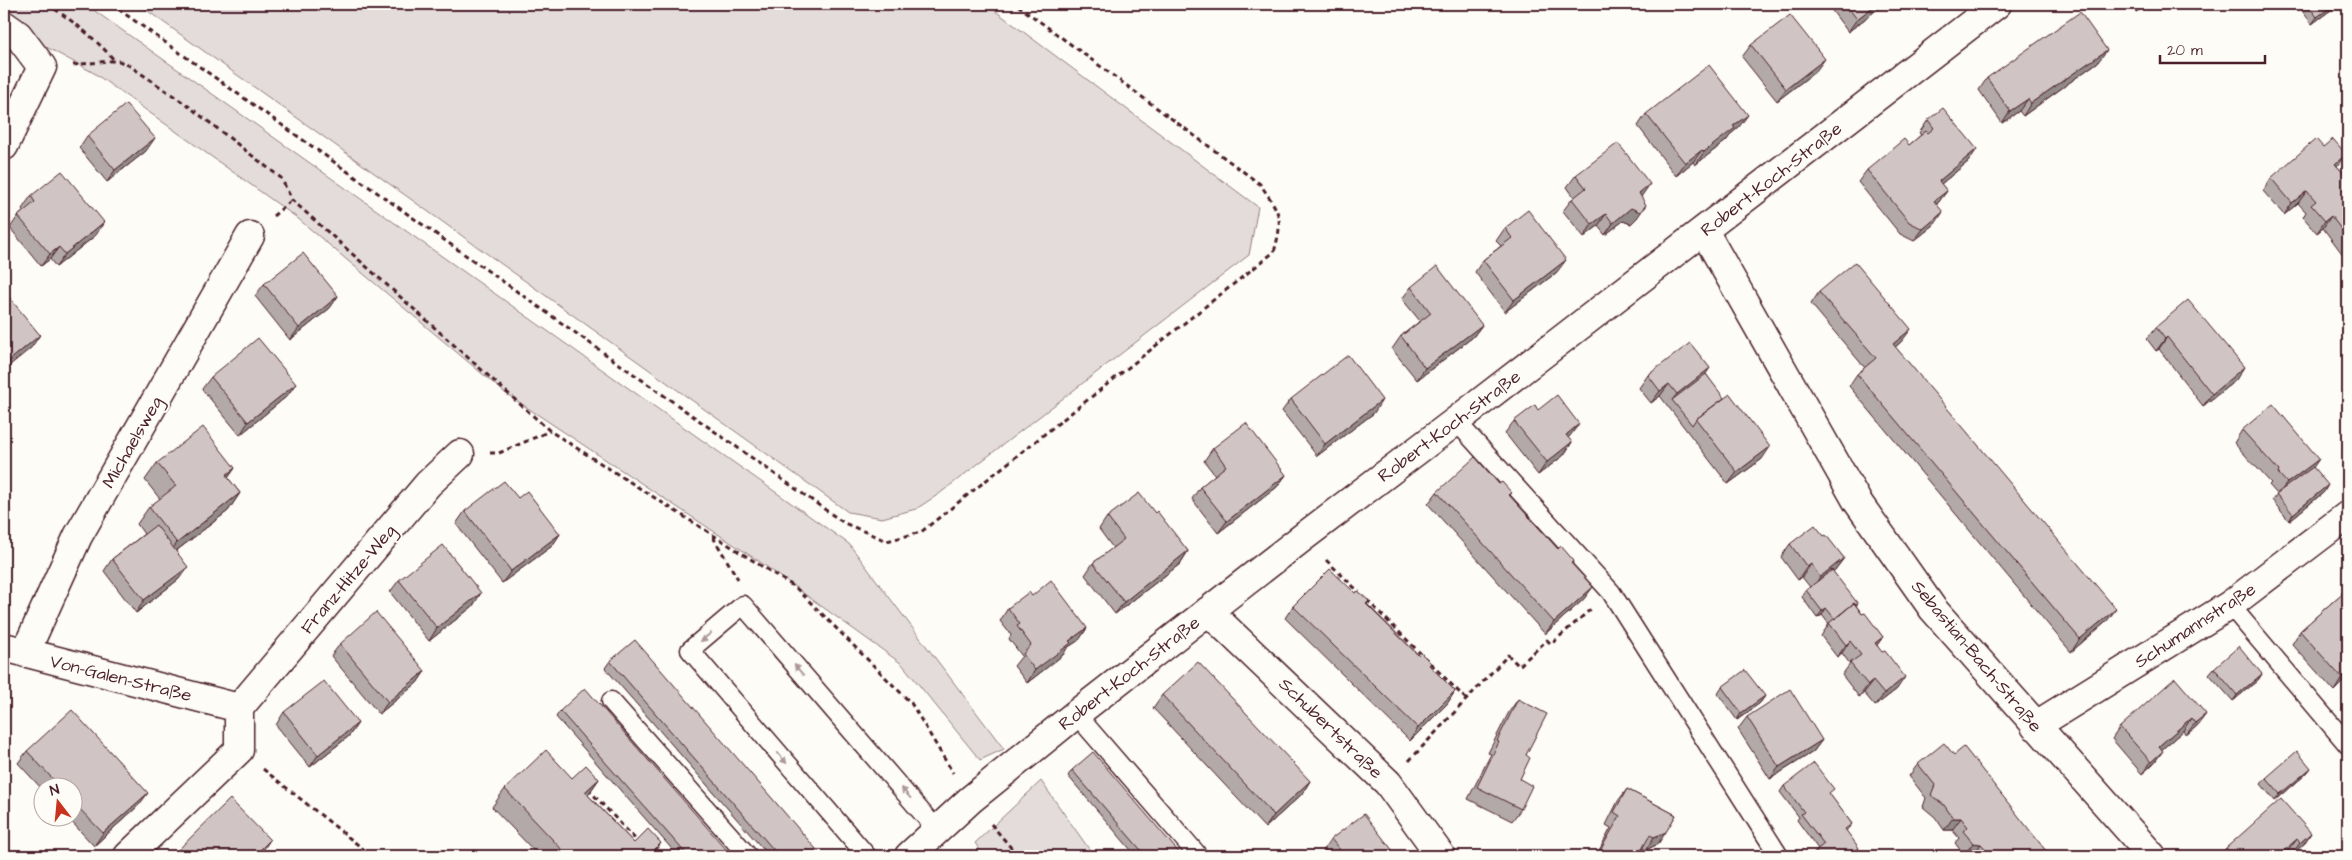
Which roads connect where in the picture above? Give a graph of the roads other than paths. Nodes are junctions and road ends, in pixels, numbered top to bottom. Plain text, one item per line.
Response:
1 (1997, 4) edge
2 (4, 25) edge
3 (4, 146) edge
4 (1704, 231) junction
5 (250, 236) dead end
6 (1456, 421) junction
7 (460, 454) road end
8 (2348, 515) edge
9 (2230, 605) junction
10 (1208, 611) junction
11 (14, 650) edge
12 (611, 701) dead end
13 (239, 708) junction
14 (1076, 714) junction
15 (2035, 726) junction
16 (2348, 745) edge
17 (938, 830) junction
18 (916, 854) edge
19 (1196, 854) dead end
20 (128, 856) edge
21 (748, 856) edge
22 (867, 856) edge
23 (1441, 856) edge
24 (1779, 856) edge
25 (2152, 856) edge

1 - 4 street, Robert-Koch-Straße
2 - 3 street
4 - 6 street, Robert-Koch-Straße
4 - 15 street, Sebastian-Bach-Straße
5 - 11 street, Michaelsweg
6 - 10 street, Robert-Koch-Straße
6 - 24 lane
7 - 13 street, Franz-Hitze-Weg
8 - 9 street, Schumannstraße
9 - 15 street, Schumannstraße
9 - 16 lane
10 - 14 street, Robert-Koch-Straße
10 - 23 street, Schubertstraße
11 - 13 street, Von-Galen-Straße
12 - 21 lane
13 - 20 street
14 - 17 street, Robert-Koch-Straße
14 - 19 lane
15 - 25 street, Sebastian-Bach-Straße
17 - 18 street, Robert-Koch-Straße
17 -> 22 lane

